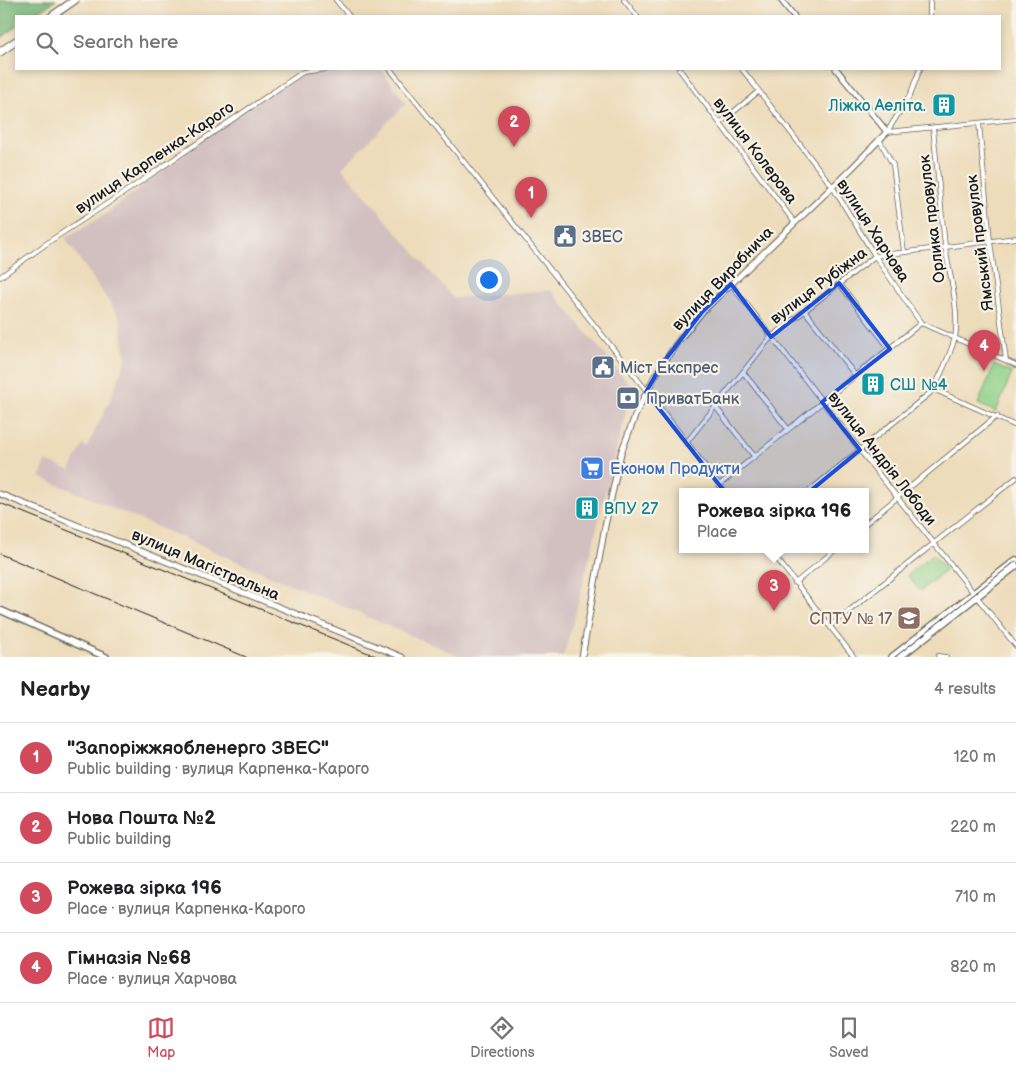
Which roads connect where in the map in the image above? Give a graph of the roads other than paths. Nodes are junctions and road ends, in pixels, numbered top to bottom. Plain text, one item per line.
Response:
1 (75, 0) edge
2 (336, 0) edge
3 (624, 0) edge
4 (781, 0) edge
5 (930, 0) edge
6 (53, 15) edge
7 (348, 15) edge
8 (636, 15) edge
9 (793, 15) edge
10 (930, 15) edge
11 (15, 42) edge
12 (0, 52) edge
13 (319, 70) edge
14 (391, 70) edge
15 (680, 70) edge
16 (743, 70) edge
17 (837, 70) edge
18 (920, 70) edge
19 (759, 91) junction
20 (1016, 119) edge
21 (720, 123) junction
22 (979, 123) junction
23 (933, 128) junction
24 (887, 132) junction
25 (879, 140) junction
26 (832, 186) junction
27 (795, 223) junction
28 (1016, 238) edge
29 (990, 241) junction
30 (946, 247) junction
31 (904, 252) junction
32 (875, 256) junction
33 (0, 278) edge
34 (732, 284) junction
35 (839, 284) junction
36 (805, 311) junction
37 (921, 323) junction
38 (772, 337) junction
39 (955, 337) junction
40 (890, 349) junction
41 (1006, 360) junction
42 (1016, 364) edge
43 (743, 372) junction
44 (855, 375) junction
45 (933, 389) junction
46 (646, 392) junction
47 (822, 402) junction
48 (715, 406) junction
49 (997, 416) junction
50 (1016, 426) edge
51 (788, 429) junction
52 (686, 443) junction
53 (860, 450) junction
54 (754, 456) junction
55 (1016, 478) edge
56 (719, 485) junction
57 (722, 488) edge
58 (813, 488) edge
59 (0, 494) edge
60 (898, 497) junction
61 (869, 521) edge
62 (934, 544) junction
63 (772, 553) edge
64 (831, 553) edge
65 (1016, 560) edge
66 (1016, 566) edge
67 (795, 583) junction
68 (976, 595) junction
69 (0, 610) edge
70 (830, 626) junction
71 (1016, 646) edge
72 (938, 656) edge
73 (106, 657) edge
74 (402, 657) edge
75 (582, 657) edge
76 (854, 657) edge
77 (892, 657) edge
78 (900, 657) edge
79 (946, 657) edge

1 - 6 highway
2 - 7 street
3 - 8 street
4 - 9 street
5 - 10 street
11 - 12 highway
13 - 33 street, вулиця Карпенка-Карого
14 - 46 street
15 - 21 street, вулиця Колерова
16 - 19 street, вулиця Харчова
17 - 24 street
18 - 24 street
19 - 21 street
19 - 26 street, вулиця Харчова
20 - 22 street
21 - 27 street, вулиця Колерова
22 - 23 street
22 - 29 street, Ямський провулок
23 - 24 street
23 - 30 street, Орлика провулок
24 - 25 street, вулиця Виробнича
25 - 26 street, вулиця Виробнича
25 - 31 street
26 - 27 street, вулиця Виробнича
26 - 32 street, вулиця Харчова
27 - 34 street, вулиця Виробнича
28 - 29 street, вулиця Рубіжна
29 - 30 street, вулиця Рубіжна
29 - 41 street, Ямський провулок
30 - 31 street, вулиця Рубіжна
30 - 39 street, Орлика провулок
31 - 32 street, вулиця Рубіжна
32 - 35 street, вулиця Рубіжна
32 - 37 street, вулиця Харчова
34 - 38 street, вулиця Андрія Лободи
34 - 46 street, вулиця Виробнича
35 - 36 street, вулиця Рубіжна
35 - 40 street
36 - 38 street, вулиця Рубіжна
36 - 44 street
37 - 39 street
37 - 40 street
38 - 43 street, вулиця Рубіжна
38 - 47 street, вулиця Андрія Лободи
39 - 41 street
39 - 45 street
40 - 44 street
41 - 42 street
43 - 48 street, вулиця Рубіжна
43 - 51 street
44 - 47 street
45 - 49 street
45 - 53 street
46 - 52 street
46 - 75 street, вулиця Виробнича
47 - 51 street
47 - 53 street, вулиця Андрія Лободи
48 - 52 street, вулиця Рубіжна
48 - 54 street
49 - 50 street
49 - 60 street
51 - 54 street
52 - 56 street
53 - 58 street
53 - 60 street, вулиця Андрія Лободи
54 - 56 street
55 - 62 street
56 - 57 street
59 - 74 street, вулиця Магістральна
60 - 61 street
60 - 62 street, вулиця Андрія Лободи
62 - 68 street, вулиця Андрія Лободи
62 - 70 street
63 - 67 street
64 - 67 street
65 - 68 main road
66 - 68 main road
67 - 70 street
68 - 71 street, вулиця Андрія Лободи
68 - 77 main road
68 - 78 main road
69 - 73 main road
70 - 76 street
72 - 79 street

